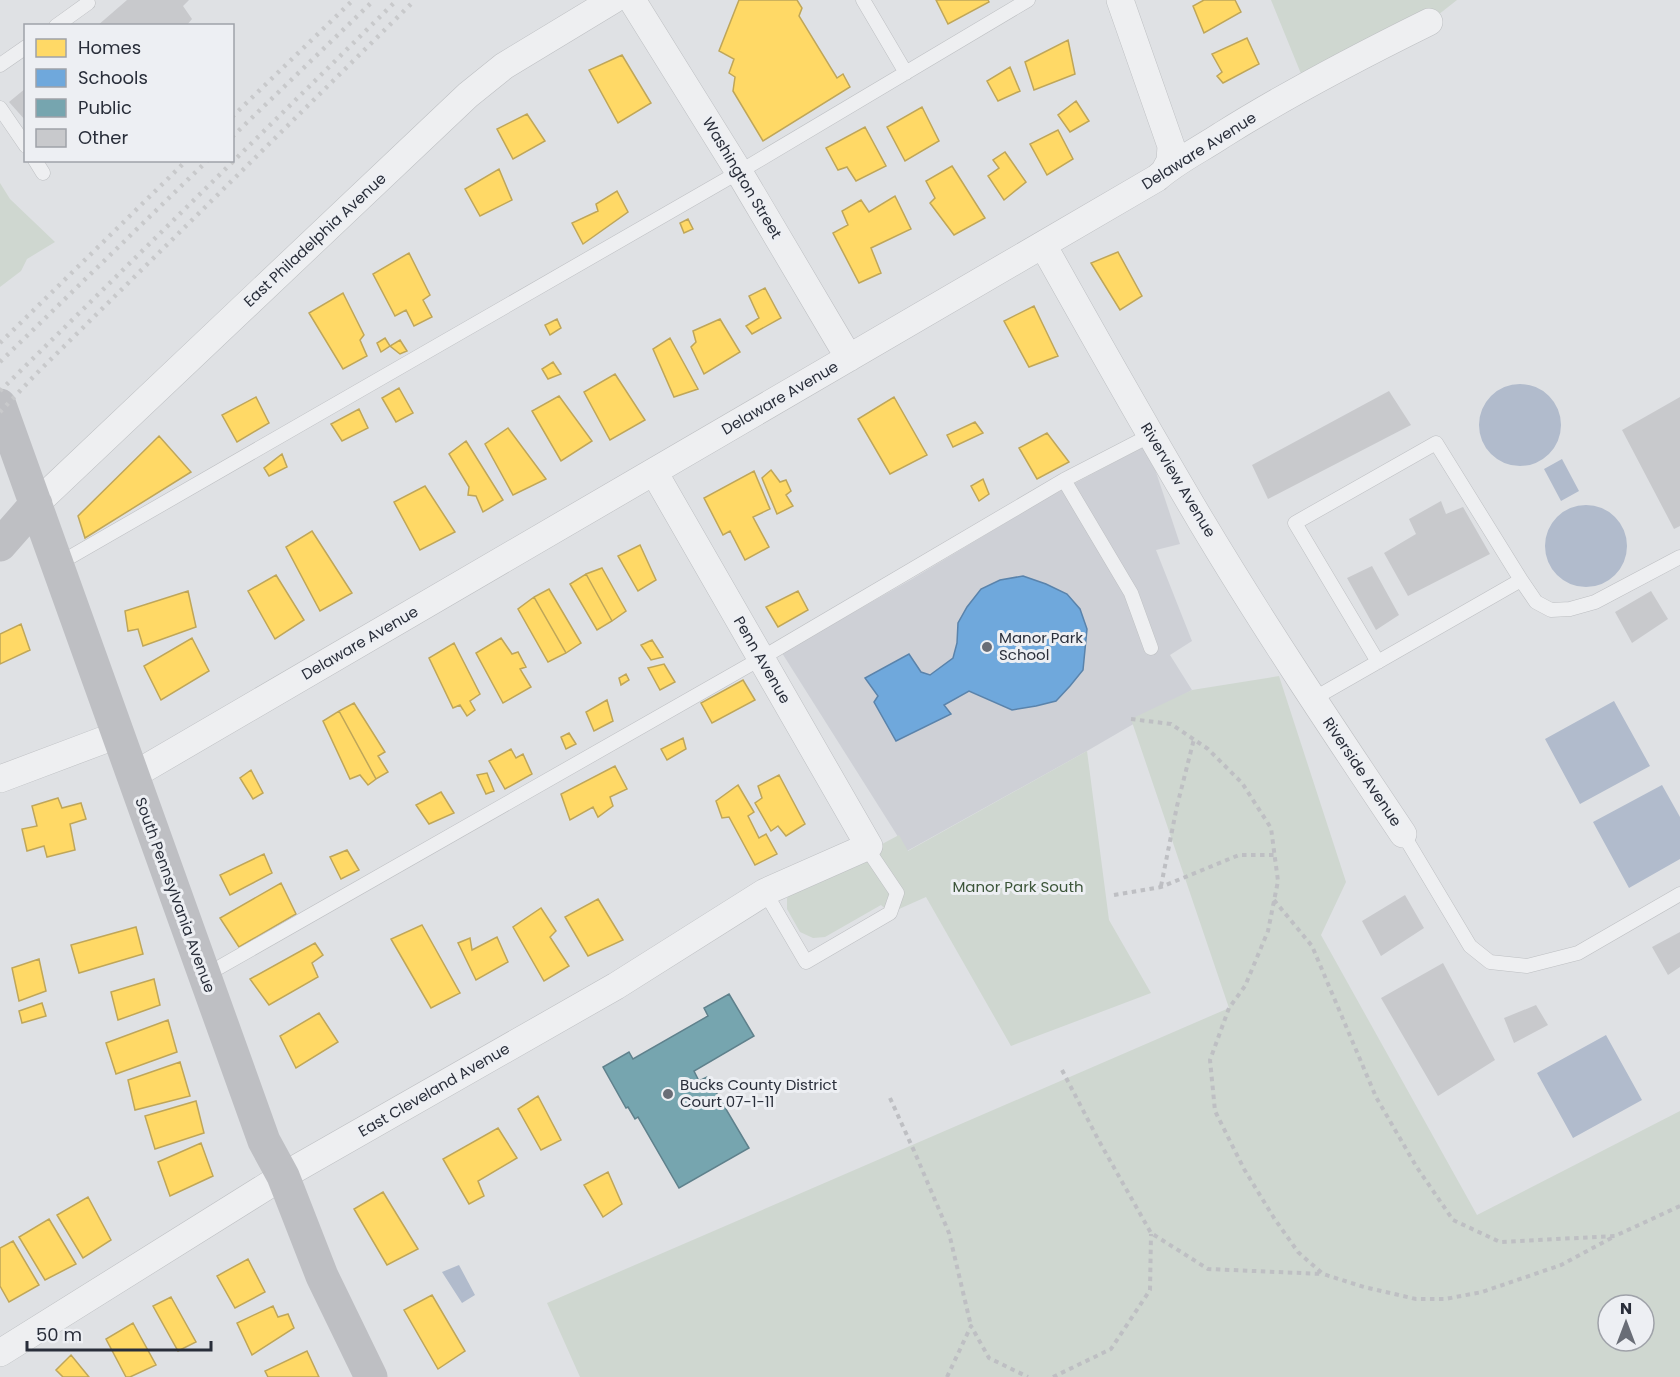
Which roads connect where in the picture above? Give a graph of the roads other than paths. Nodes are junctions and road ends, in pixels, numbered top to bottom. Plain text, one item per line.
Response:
1 (613, 0) edge
2 (632, 0) edge
3 (863, 0) edge
4 (1028, 0) edge
5 (1120, 0) edge
6 (89, 1) edge
7 (1429, 22) dead end
8 (59, 24) edge
9 (24, 48) edge
10 (0, 65) edge
11 (906, 73) junction
12 (0, 108) edge
13 (24, 143) edge
14 (36, 162) edge
15 (739, 172) junction
16 (1164, 172) junction
17 (43, 173) dead end
18 (1043, 245) junction
19 (849, 358) junction
20 (0, 405) edge
21 (1151, 435) junction
22 (654, 472) junction
23 (1064, 480) junction
24 (36, 504) junction
25 (0, 545) edge
26 (1680, 557) edge
27 (57, 564) junction
28 (1521, 579) junction
29 (1150, 648) dead end
30 (760, 659) junction
31 (1378, 662) junction
32 (1316, 705) junction
33 (117, 735) junction
34 (132, 776) junction
35 (0, 779) edge
36 (1403, 834) joint
37 (867, 847) junction
38 (765, 892) junction
39 (1680, 894) edge
40 (204, 976) junction
41 (283, 1176) junction
42 (3, 1356) edge
43 (371, 1377) edge

1 - 24 street, East Philadelphia Avenue
2 - 15 street, Washington Street
3 - 11 lane
4 - 11 lane
5 - 16 street
6 - 8 lane
7 - 16 street, Delaware Avenue
9 - 10 lane
11 - 15 lane
12 - 13 lane
14 - 17 lane
15 - 19 street, Washington Street
15 - 27 lane
16 - 18 street, Delaware Avenue
18 - 19 street, Delaware Avenue
18 - 21 street, Riverview Avenue
19 - 22 street, Delaware Avenue
20 - 24 main road, South Pennsylvania Avenue
21 - 23 lane
21 - 32 street, Riverview Avenue
22 - 30 street, Penn Avenue
22 - 34 street, Delaware Avenue
23 - 29 lane
23 - 30 lane
24 - 25 main road
24 - 27 main road, South Pennsylvania Avenue
26 - 28 lane
27 - 33 main road, South Pennsylvania Avenue
28 - 31 lane
28 - 31 lane
30 - 37 street, Penn Avenue
30 - 40 lane
31 - 32 lane
32 - 36 street, Riverside Avenue
33 - 34 main road, South Pennsylvania Avenue
33 - 35 street
34 - 40 main road, South Pennsylvania Avenue
36 - 39 lane
37 - 38 street, East Cleveland Avenue
37 - 38 lane
38 - 41 street, East Cleveland Avenue
40 - 41 main road, South Pennsylvania Avenue
41 - 42 street, East Cleveland Avenue
41 - 43 main road, South Pennsylvania Avenue

